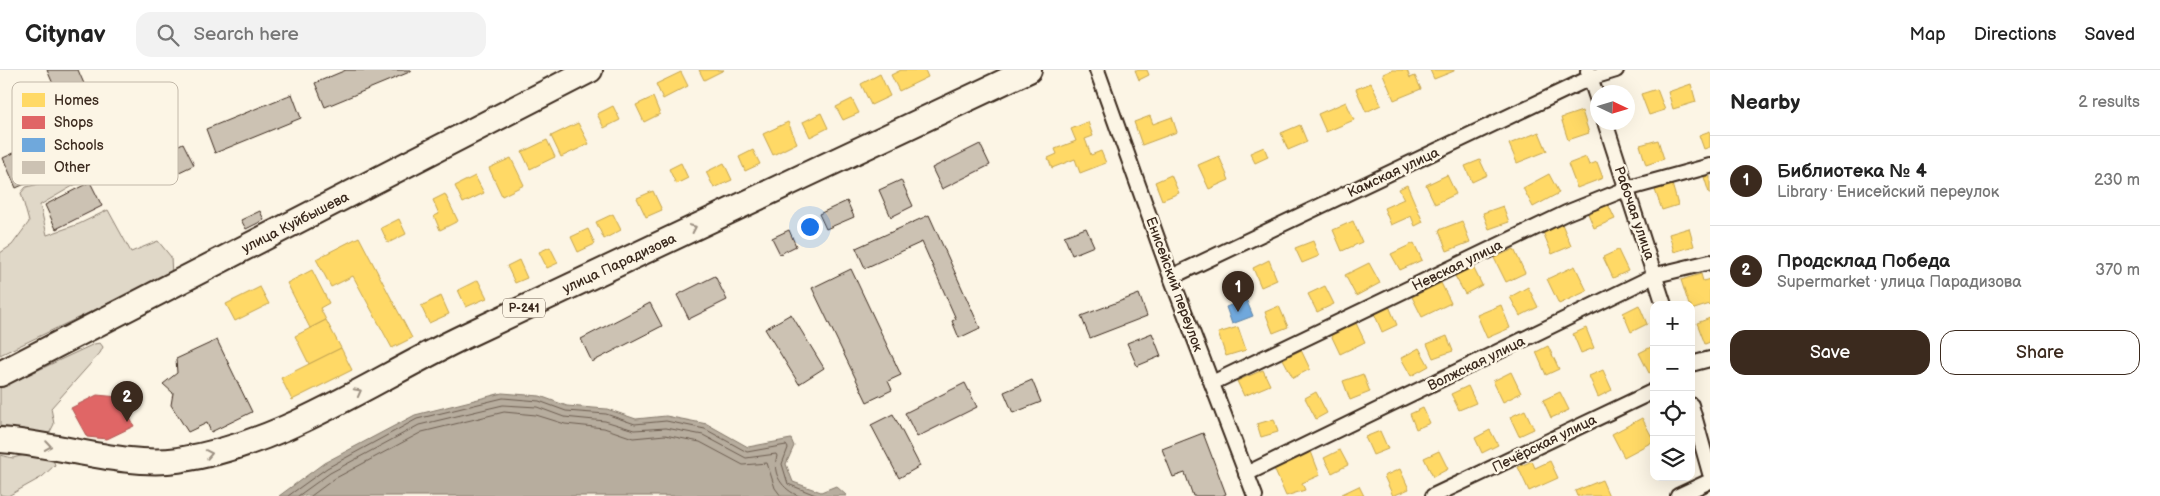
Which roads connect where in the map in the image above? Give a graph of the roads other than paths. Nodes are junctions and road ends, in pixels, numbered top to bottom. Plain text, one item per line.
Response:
1 (590, 70) edge
2 (1029, 70) edge
3 (1098, 70) edge
4 (1616, 70) edge
5 (1589, 74) edge
6 (1607, 130) edge
7 (1710, 166) edge
8 (1626, 188) junction
9 (1710, 262) edge
10 (1656, 276) junction
11 (1171, 277) junction
12 (1663, 301) edge
13 (1710, 360) edge
14 (1695, 363) edge
15 (0, 374) edge
16 (1212, 384) junction
17 (1650, 393) edge
18 (1695, 419) edge
19 (0, 440) edge
20 (1710, 473) edge
21 (1246, 474) junction
22 (1710, 481) edge
23 (1255, 496) edge
24 (1433, 496) edge
25 (1678, 496) edge

1 - 15 highway, улица Куйбышева
19 -> 2 highway, улица Парадизова / Р-241
3 - 11 street, Енисейский переулок
4 - 5 street, Камская улица
5 - 11 street, Камская улица
6 - 8 street, Рабочая улица
7 - 8 street, Невская улица
8 - 10 street, Рабочая улица
8 - 16 street, Невская улица
9 - 10 street, Волжская улица
10 - 12 street, Рабочая улица
10 - 21 street, Волжская улица
11 - 16 street, Енисейский переулок
13 - 14 street
16 - 21 street, Енисейский переулок
17 - 24 street, Печёрская улица
18 - 20 street
21 - 23 street, Енисейский переулок
22 - 25 street

